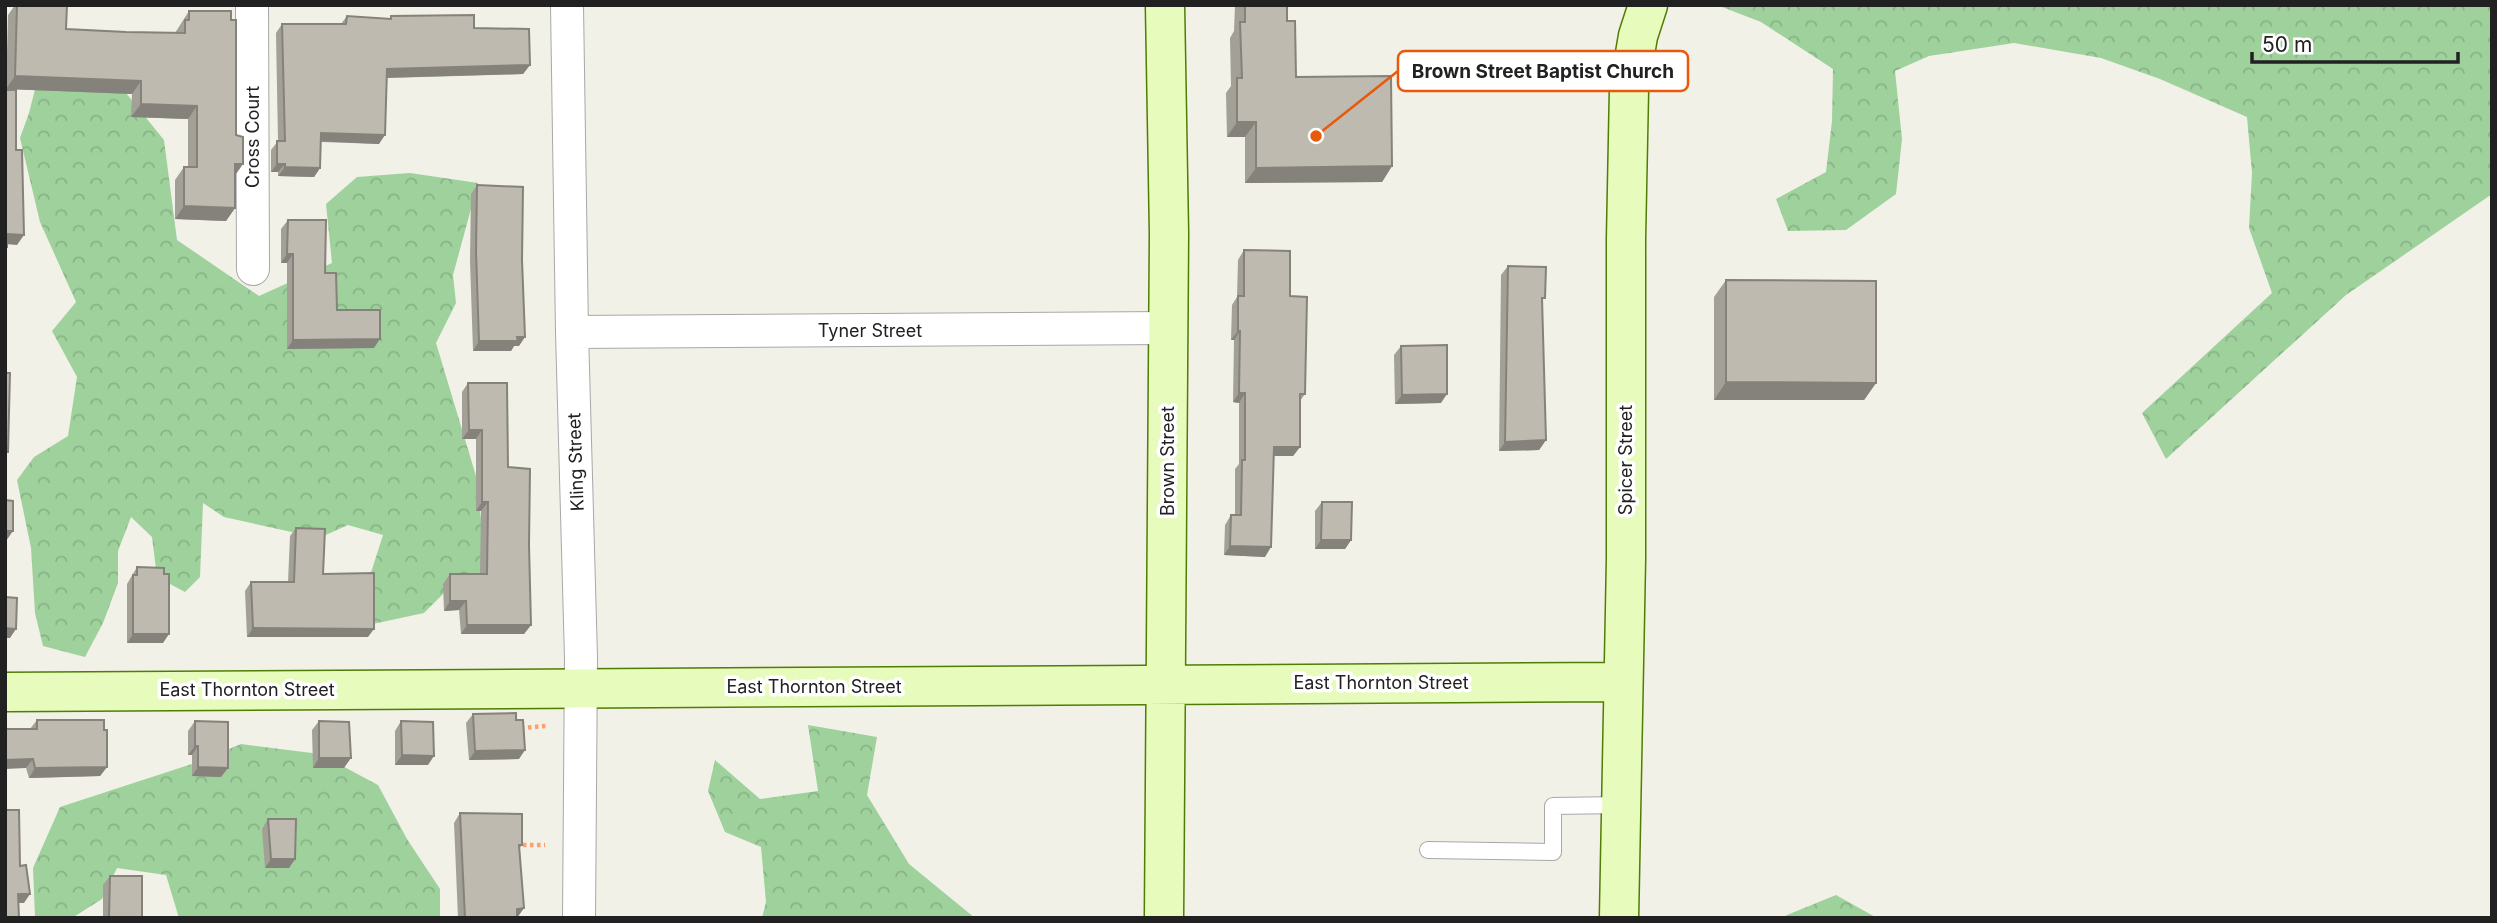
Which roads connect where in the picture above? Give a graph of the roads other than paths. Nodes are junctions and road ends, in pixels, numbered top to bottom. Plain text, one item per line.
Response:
1 (252, 5) edge
2 (567, 5) edge
3 (1165, 5) edge
4 (1648, 5) edge
5 (253, 269) dead end
6 (1168, 328) junction
7 (572, 332) junction
8 (1622, 682) junction
9 (1166, 685) junction
10 (581, 688) junction
11 (5, 692) edge
12 (1620, 805) junction
13 (1428, 850) dead end
14 (579, 918) edge
15 (1164, 918) edge
16 (1619, 918) edge

1 - 5 street, Cross Court
2 - 7 street, Kling Street
3 - 6 main road, Brown Street
4 - 8 main road, Spicer Street
6 - 7 street, Tyner Street
6 - 9 main road, Brown Street
7 - 10 street, Kling Street
8 - 9 main road, East Thornton Street
8 - 12 main road, Spicer Street
9 - 10 main road, East Thornton Street
9 - 15 main road, Brown Street
10 - 11 main road, East Thornton Street
10 - 14 street, Kling Street
12 - 13 lane
12 - 16 main road, Spicer Street

